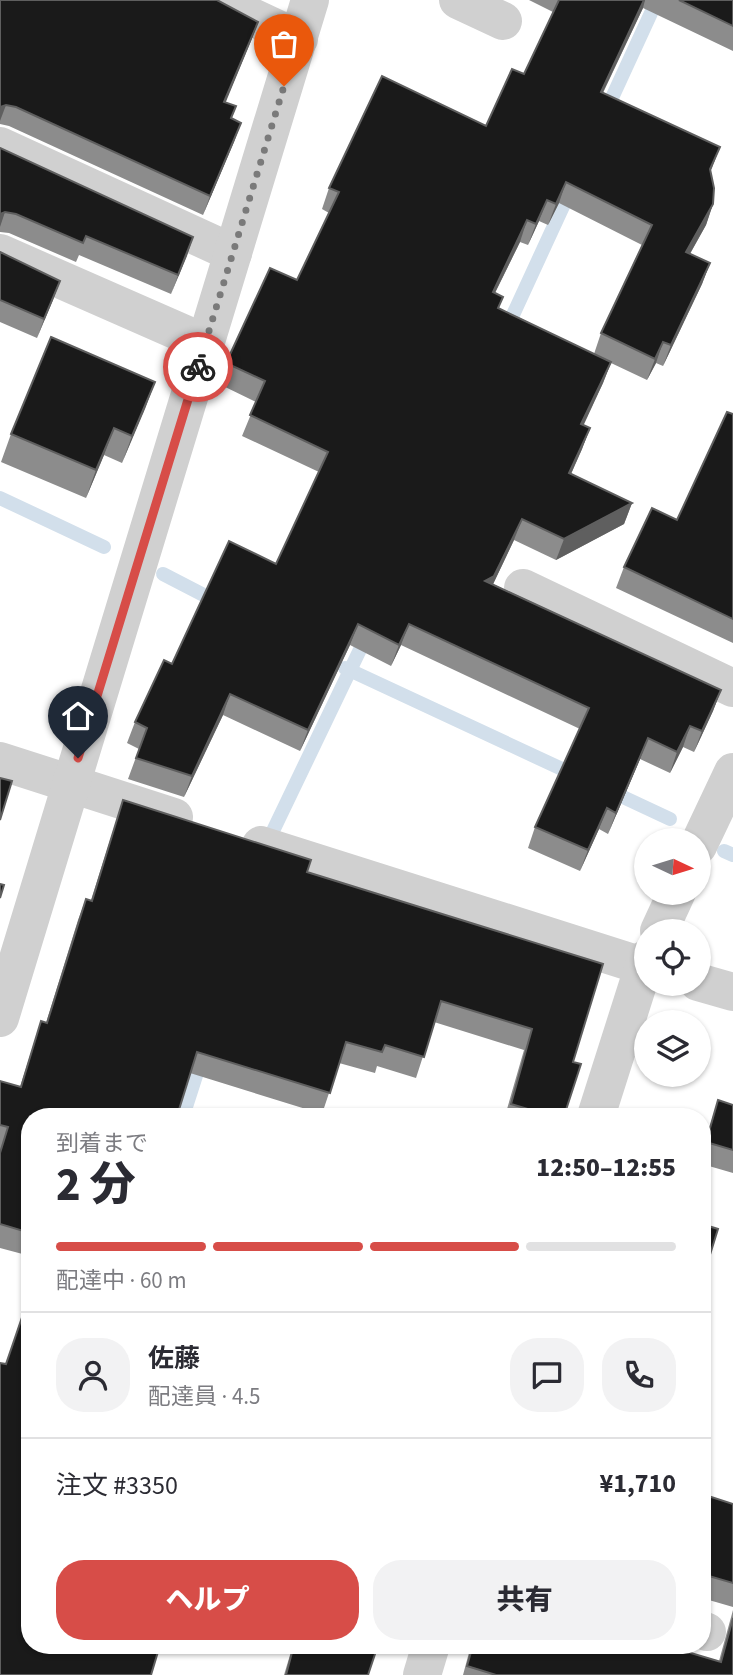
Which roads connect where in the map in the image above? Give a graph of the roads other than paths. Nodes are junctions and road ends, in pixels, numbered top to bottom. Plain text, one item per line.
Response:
1 (216, 0) edge
2 (310, 0) edge
3 (458, 0) edge
4 (503, 21) dead end
5 (299, 39) junction
6 (0, 146) edge
7 (0, 253) edge
8 (233, 253) junction
9 (205, 343) junction
10 (523, 588) dead end
11 (733, 688) edge
12 (0, 761) edge
13 (733, 772) edge
14 (71, 784) junction
15 (707, 828) edge
16 (634, 961) edge
17 (6, 977) edge
18 (711, 986) edge
19 (733, 992) edge
20 (635, 996) edge
21 (0, 1018) edge
22 (599, 1108) edge
23 (428, 1654) edge
24 (422, 1675) edge

1 - 5 street
2 - 5 street
3 - 4 street
5 - 8 street
6 - 8 street
7 - 9 street
8 - 9 street
9 - 14 street
10 - 11 street
12 - 14 street
13 - 15 street
14 - 16 street
14 - 17 street
17 - 21 street
18 - 19 street
20 - 22 street
23 - 24 street

